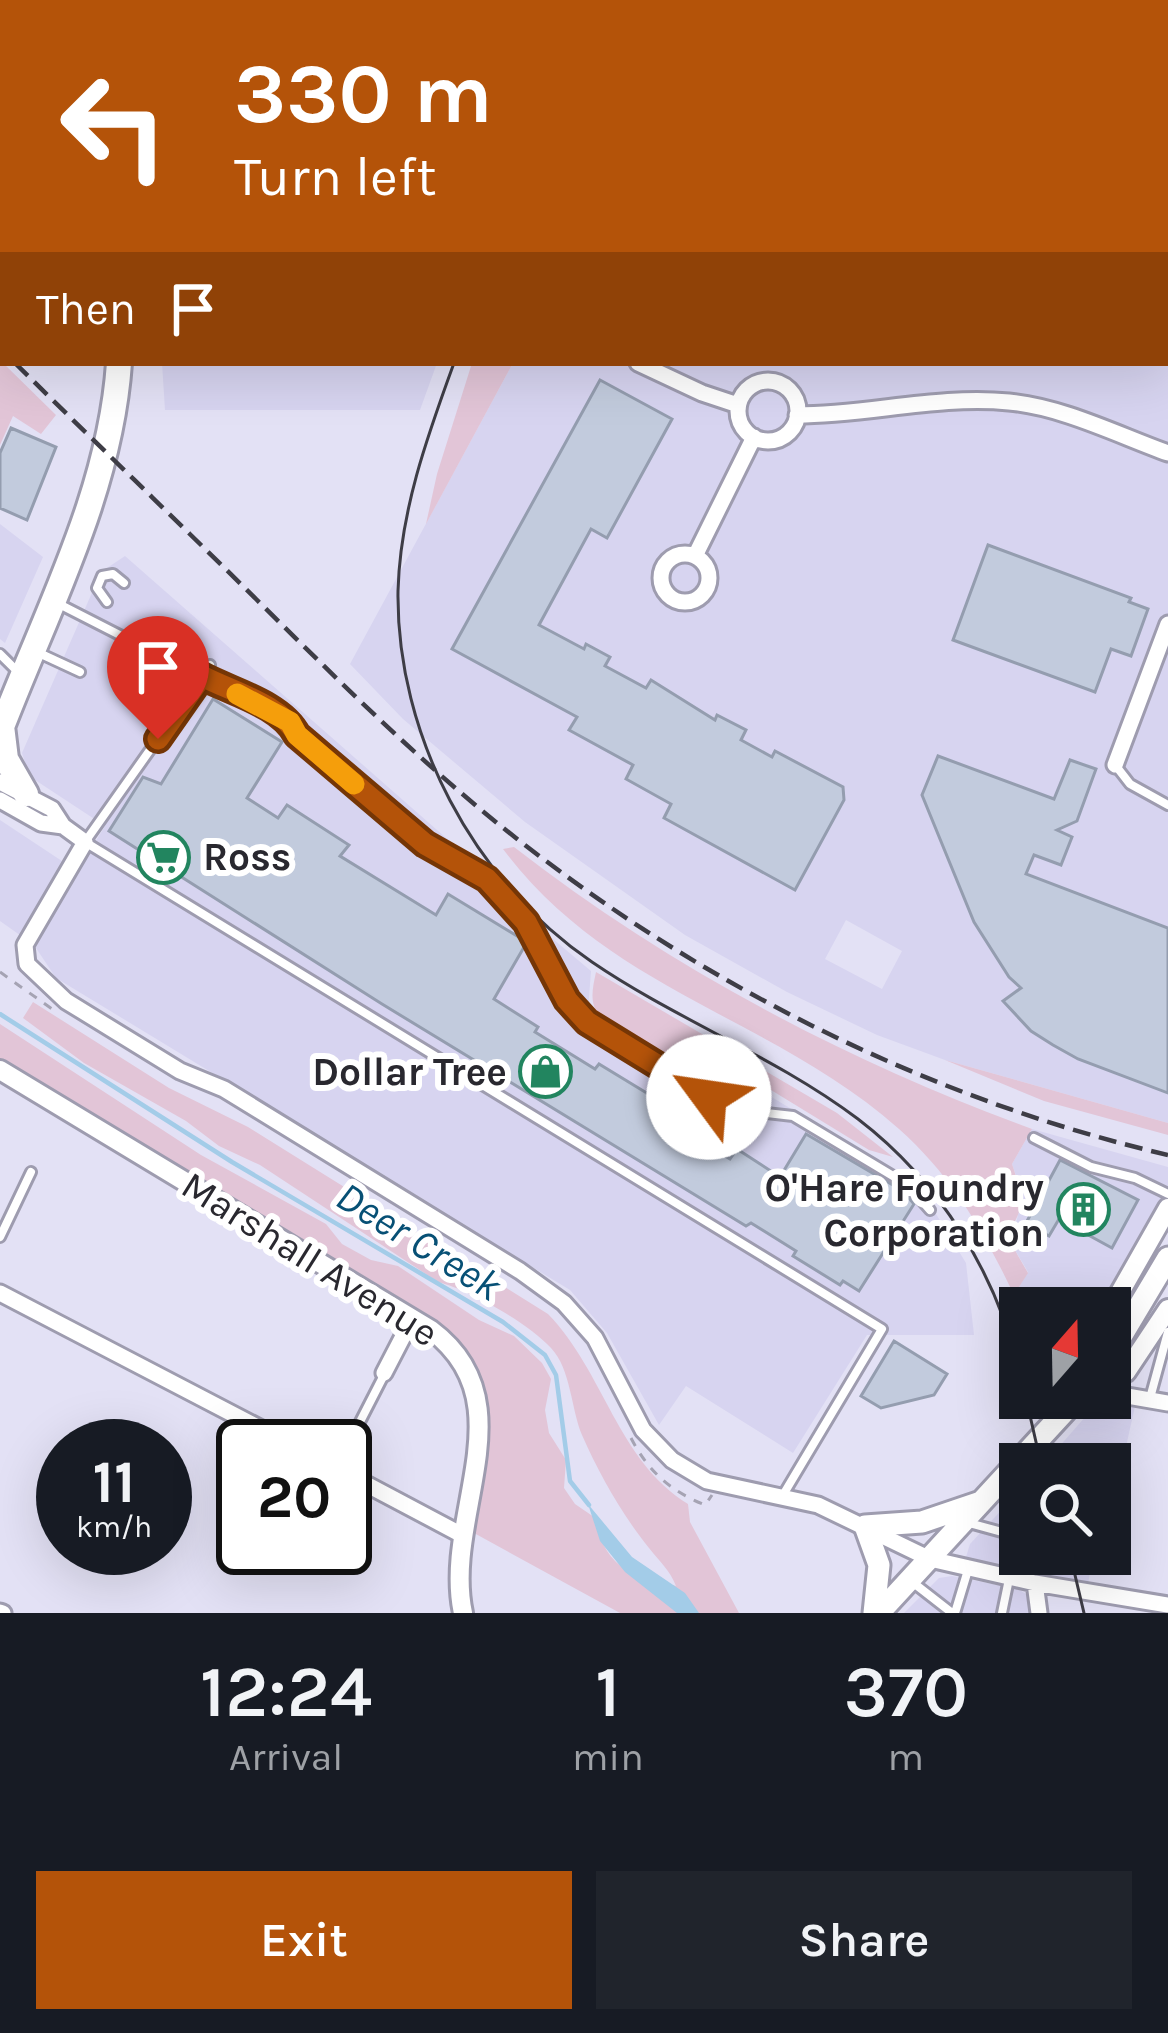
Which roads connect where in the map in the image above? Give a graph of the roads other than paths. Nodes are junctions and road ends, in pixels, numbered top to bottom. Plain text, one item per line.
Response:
1 (119, 366) edge
2 (644, 366) edge
3 (738, 405) junction
4 (797, 415) junction
5 (754, 437) junction
6 (1168, 453) edge
7 (694, 556) dead end
8 (124, 583) dead end
9 (52, 601) junction
10 (106, 602) dead end
11 (1168, 625) edge
12 (32, 650) junction
13 (0, 654) edge
14 (210, 665) dead end
15 (80, 672) dead end
16 (22, 676) junction
17 (202, 676) junction
18 (1, 729) edge
19 (1114, 765) joint
20 (0, 782) edge
21 (26, 794) junction
22 (0, 800) edge
23 (1168, 806) edge
24 (63, 826) junction
25 (85, 842) junction
26 (0, 1070) edge
27 (1034, 1138) dead end
28 (31, 1172) dead end
29 (1168, 1194) edge
30 (1168, 1208) edge
31 (930, 1210) dead end
32 (0, 1237) edge
33 (1168, 1258) edge
34 (1123, 1287) edge
35 (0, 1293) edge
36 (1168, 1310) edge
37 (412, 1318) junction
38 (1131, 1320) edge
39 (1168, 1332) edge
40 (1131, 1365) edge
41 (384, 1373) joint
42 (1131, 1397) edge
43 (1149, 1400) junction
44 (1168, 1403) edge
45 (242, 1419) edge
46 (361, 1419) edge
47 (1058, 1419) edge
48 (372, 1487) edge
49 (783, 1496) junction
50 (983, 1501) junction
51 (964, 1522) junction
52 (865, 1526) junction
53 (999, 1531) edge
54 (464, 1536) junction
55 (929, 1559) junction
56 (968, 1568) junction
57 (1025, 1575) edge
58 (909, 1580) junction
59 (1024, 1581) junction
60 (1103, 1603) edge
61 (1168, 1605) edge
62 (463, 1613) edge
63 (876, 1613) edge
64 (954, 1613) edge
65 (1002, 1613) edge
66 (1039, 1613) edge

1 - 9 main road
2 - 3 street
3 - 4 street
3 - 5 street
4 - 5 street
4 - 6 street
5 - 7 street
8 - 10 lane
9 - 12 main road
9 - 17 lane
11 - 19 street
12 - 15 lane
12 - 16 main road
13 - 16 lane
14 - 17 lane
16 - 18 main road
17 - 25 lane
17 - 31 lane
18 - 21 main road
19 - 23 lane
20 - 21 street
21 - 24 street
22 - 24 street
24 - 25 street
25 - 49 street
25 - 49 lane
26 - 37 street, Marshall Avenue
27 - 29 lane
28 - 32 lane
30 - 34 street
33 - 38 main road
35 - 45 street
36 - 40 street
37 - 41 street
37 - 54 street, Marshall Avenue
39 - 43 lane
41 - 46 lane
42 - 43 street
43 - 44 street
47 - 50 main road
48 - 54 street
49 - 52 street
50 - 51 main road
50 - 52 main road
51 - 53 lane
51 - 55 main road
52 - 55 street
52 - 63 main road
54 - 62 street, Marshall Avenue
55 - 56 street
55 - 58 main road
56 - 59 street
56 - 64 lane
57 - 59 lane
58 - 63 main road
58 - 64 lane
59 - 60 street
59 - 65 lane
59 - 66 street
60 - 61 street

